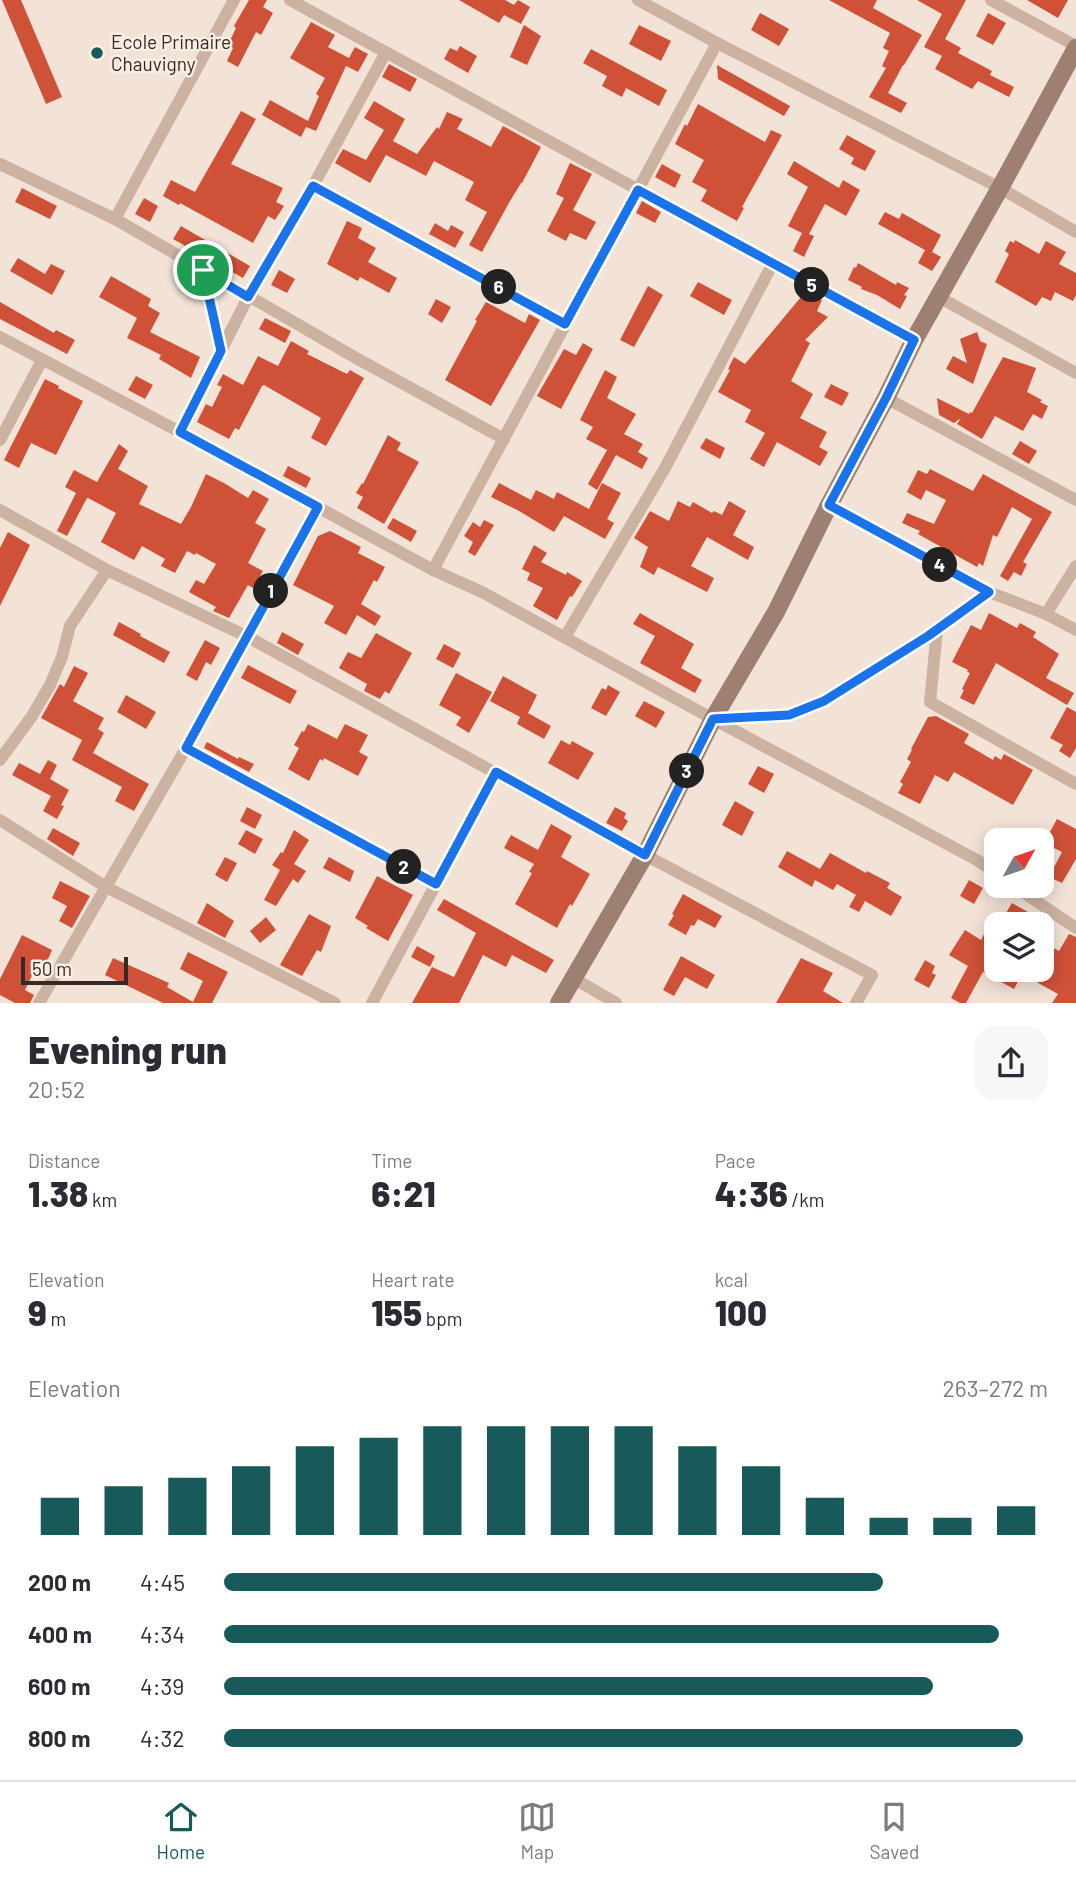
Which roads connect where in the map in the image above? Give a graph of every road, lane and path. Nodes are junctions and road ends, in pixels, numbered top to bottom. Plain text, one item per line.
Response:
1 (234, 0) edge
2 (290, 0) edge
3 (638, 0) edge
4 (990, 0) edge
5 (717, 43) junction
6 (1076, 47) edge
7 (386, 52) junction
8 (0, 164) edge
9 (313, 186) junction
10 (1000, 187) junction
11 (638, 190) junction
12 (115, 219) junction
13 (1076, 232) edge
14 (774, 263) junction
15 (203, 270) junction
16 (937, 296) junction
17 (248, 297) junction
18 (565, 324) junction
19 (0, 337) edge
20 (914, 340) junction
21 (221, 351) junction
22 (42, 360) junction
23 (1076, 373) edge
24 (886, 398) junction
25 (180, 432) junction
26 (504, 439) junction
27 (0, 440) edge
28 (1076, 500) edge
29 (829, 505) junction
30 (318, 507) junction
31 (0, 510) edge
32 (1076, 566) edge
33 (107, 570) junction
34 (433, 570) junction
35 (989, 592) junction
36 (1046, 614) junction
37 (937, 630) junction
38 (1076, 630) edge
39 (246, 636) junction
40 (565, 637) junction
41 (713, 719) junction
42 (186, 748) junction
43 (0, 760) edge
44 (496, 772) junction
45 (1076, 784) edge
46 (0, 820) edge
47 (645, 855) junction
48 (984, 865) edge
49 (436, 884) junction
50 (106, 887) junction
51 (1032, 898) edge
52 (1076, 928) edge
53 (573, 978) junction
54 (39, 1003) edge
55 (335, 1003) edge
56 (372, 1003) edge
57 (559, 1003) edge
58 (616, 1003) edge
59 (856, 1003) edge

1 - 12 street
2 - 7 street
3 - 5 street
4 - 6 street
5 - 10 street
5 - 11 street
6 - 10 street
7 - 9 street
7 - 11 street
8 - 12 street
9 - 17 street
9 - 18 street
10 - 13 street
10 - 16 street
11 - 14 street
11 - 18 street
12 - 15 street
14 - 20 street
14 - 40 street
15 - 17 street
15 - 21 street
16 - 20 street
16 - 23 street
17 - 21 street
17 - 26 street
18 - 26 street
19 - 22 street
20 - 24 street
21 - 25 street
22 - 25 street
22 - 27 street
24 - 28 street
24 - 29 street
25 - 30 street
26 - 34 street
29 - 35 street
29 - 41 street
30 - 34 street
30 - 39 street
31 - 33 street
32 - 36 street
33 - 39 street
33 - 43 street
34 - 40 street
35 - 36 street
35 - 37 street
36 - 38 street
37 - 41 street
37 - 45 street
39 - 42 street
39 - 44 street
40 - 41 street
41 - 47 street
41 - 48 street
42 - 49 street
42 - 50 street
44 - 47 street
44 - 49 street
46 - 50 street
47 - 53 street
47 - 59 street
49 - 56 street
50 - 54 street
50 - 55 street
51 - 52 street
53 - 57 street
53 - 58 street

